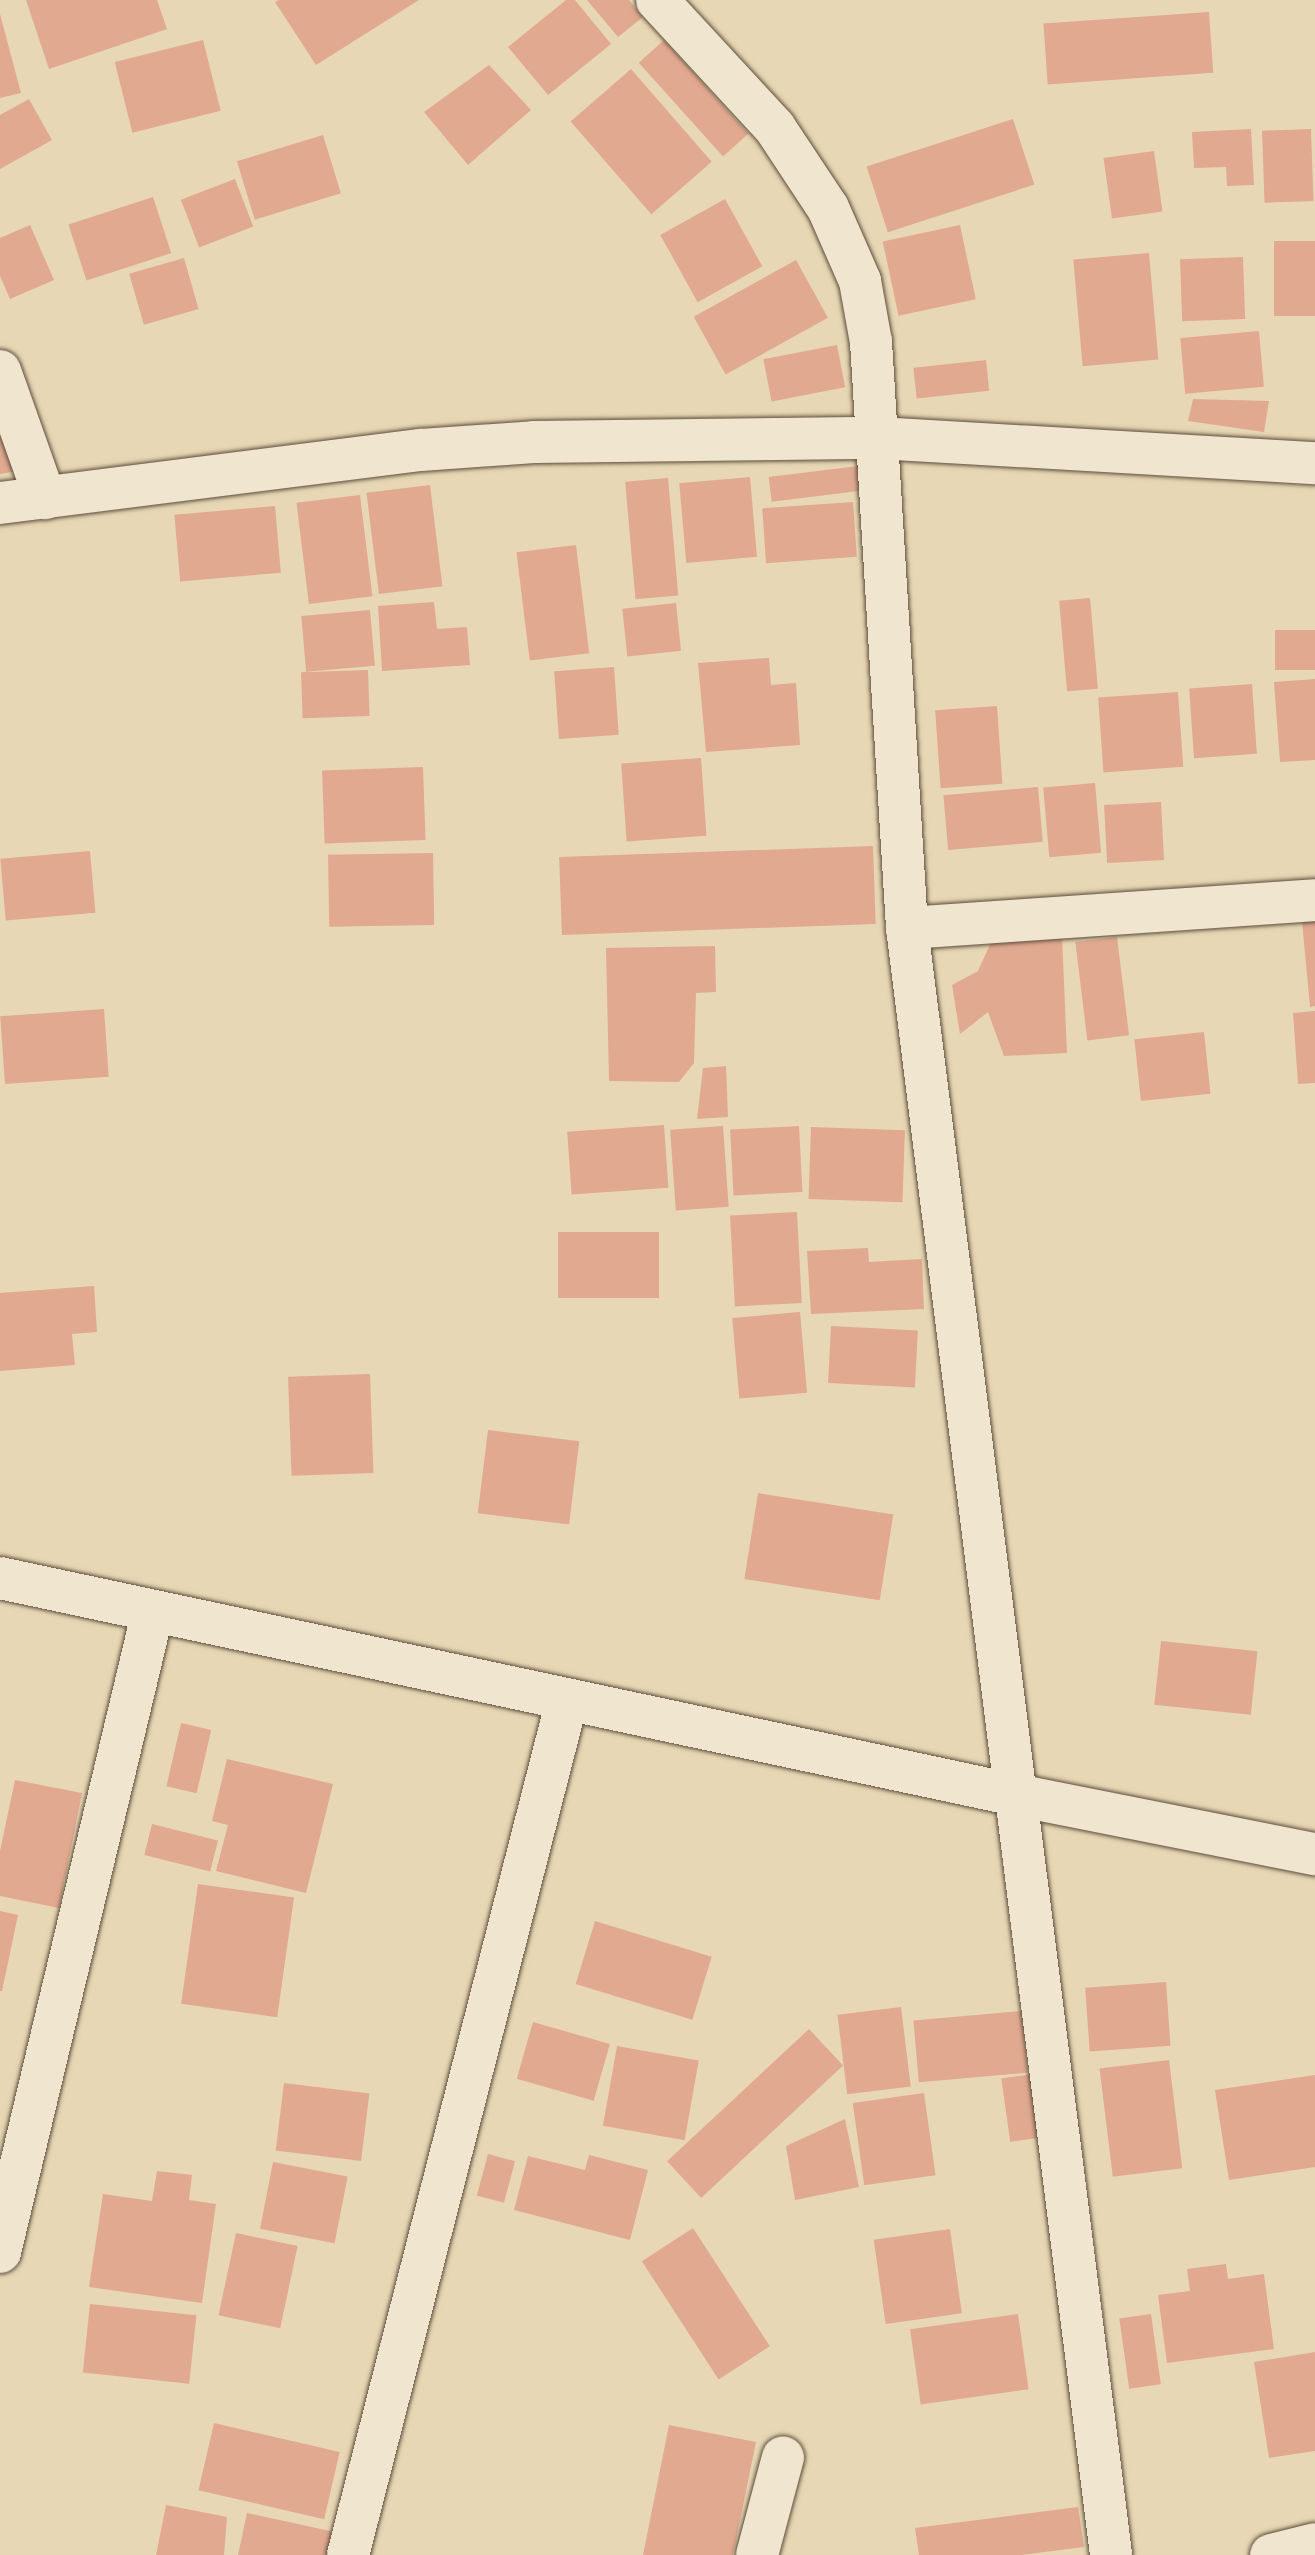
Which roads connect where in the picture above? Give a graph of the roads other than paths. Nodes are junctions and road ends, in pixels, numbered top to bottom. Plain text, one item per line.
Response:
1 (657, 0) edge
2 (0, 371) edge
3 (878, 438) junction
4 (1315, 463) edge
5 (45, 498) junction
6 (0, 503) edge
7 (1315, 900) edge
8 (907, 928) junction
9 (0, 1578) edge
10 (152, 1611) junction
11 (566, 1700) junction
12 (1016, 1795) junction
13 (1315, 1854) edge
14 (0, 2252) edge
15 (783, 2456) dead end
16 (1315, 2544) edge
17 (348, 2555) edge
18 (757, 2555) edge
19 (1111, 2555) edge
20 (1270, 2555) edge

1 - 3 street
2 - 5 street
3 - 4 street
3 - 5 street
3 - 8 street
5 - 6 street
7 - 8 street
8 - 12 street
9 - 10 street
10 - 11 street
10 - 14 street
11 - 12 street
11 - 17 street
12 - 13 street
12 - 19 street
15 - 18 street
16 - 20 street

